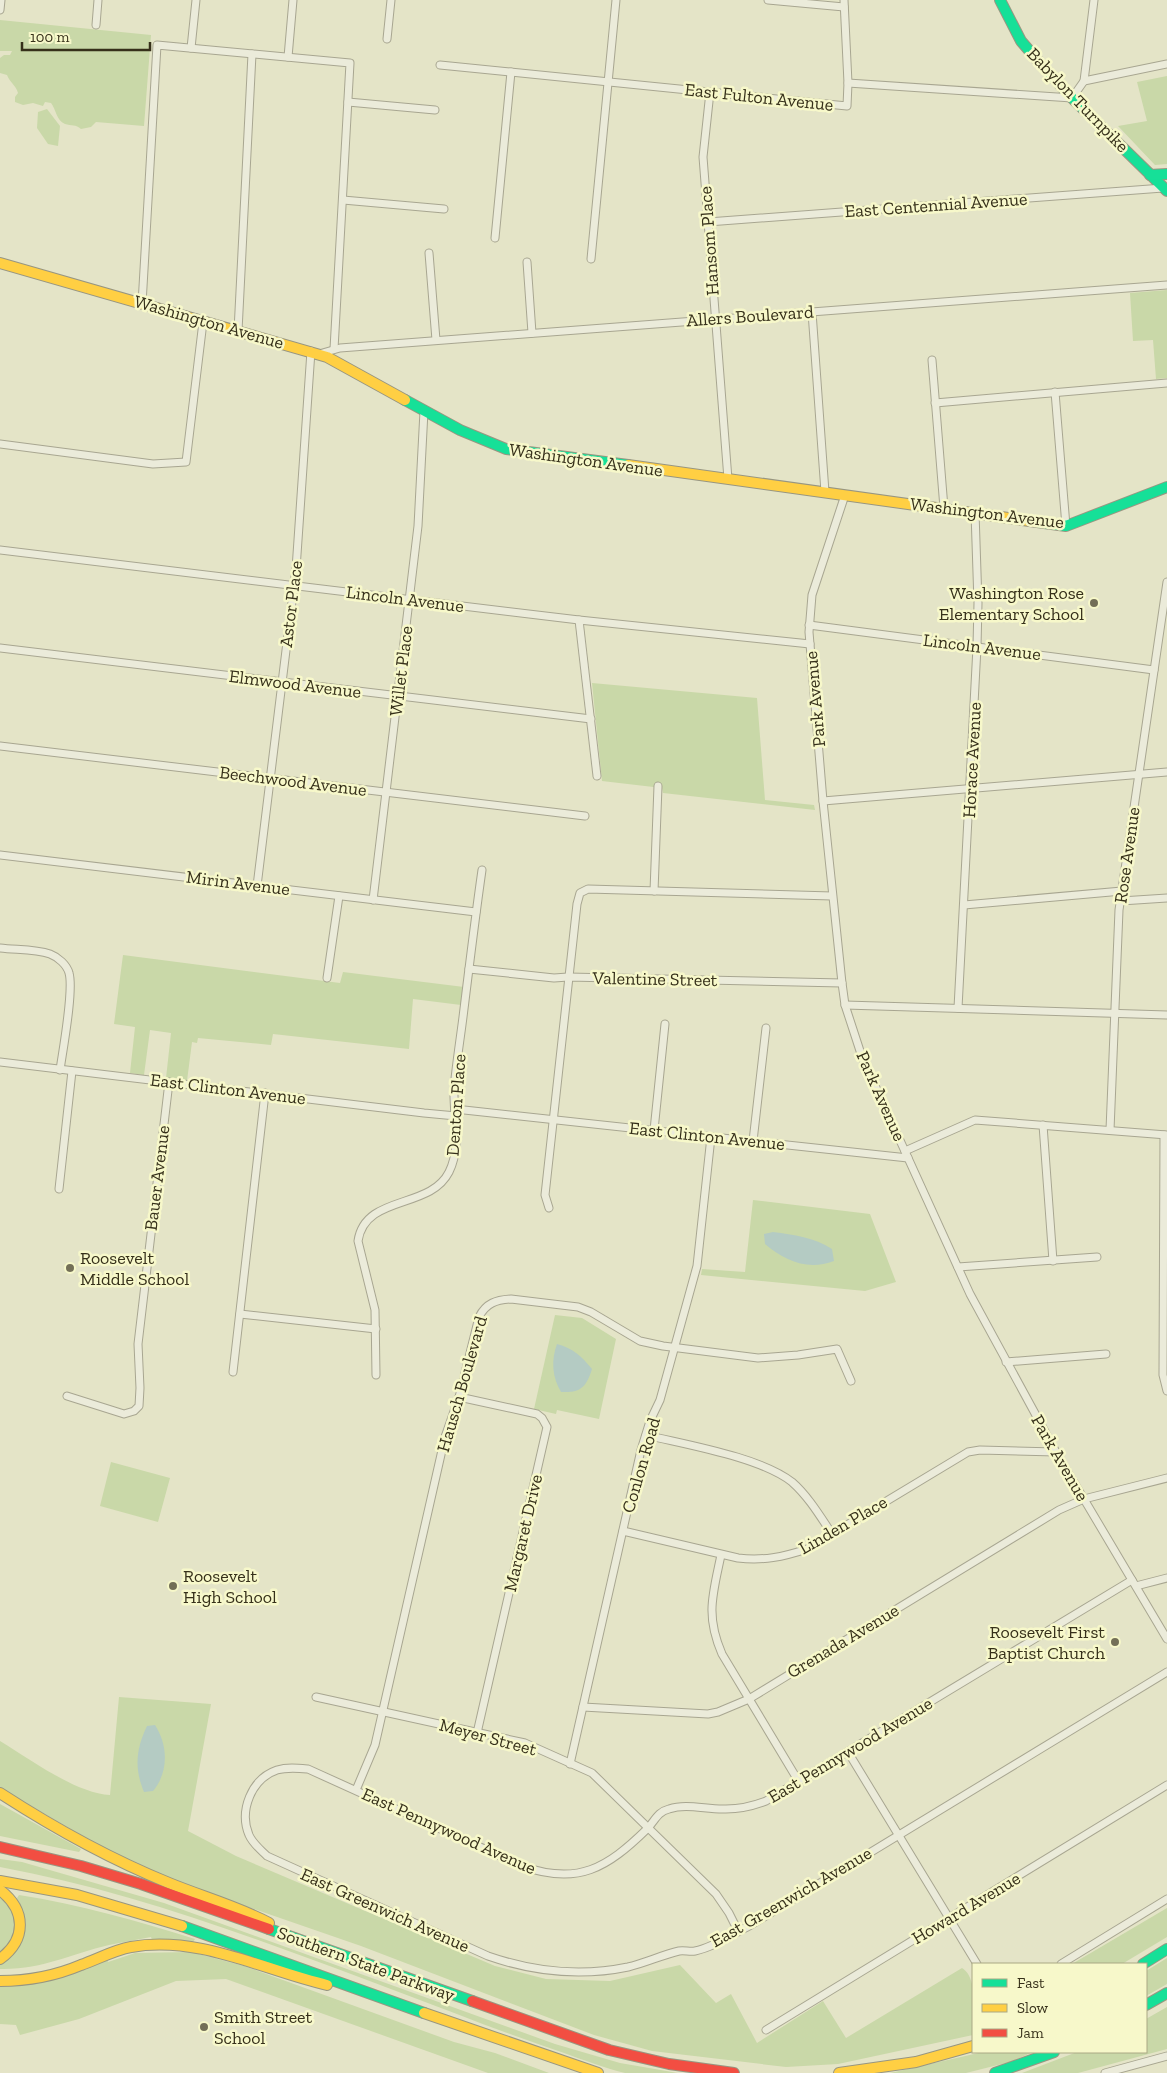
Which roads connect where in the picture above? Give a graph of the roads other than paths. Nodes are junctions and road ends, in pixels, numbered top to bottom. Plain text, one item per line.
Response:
1 (1, 0) edge
2 (98, 0) edge
3 (196, 0) edge
4 (293, 0) edge
5 (391, 0) edge
6 (616, 0) edge
7 (768, 0) edge
8 (1000, 0) edge
9 (1094, 0) edge
10 (844, 4) edge
11 (0, 10) edge
12 (96, 25) dead end
13 (387, 38) dead end
14 (191, 48) junction
15 (252, 54) junction
16 (288, 57) junction
17 (1167, 64) edge
18 (440, 65) dead end
19 (510, 72) junction
20 (1084, 81) junction
21 (608, 82) junction
22 (848, 83) junction
23 (710, 92) junction
24 (1072, 98) junction
25 (348, 102) junction
26 (434, 110) dead end
27 (1167, 174) edge
28 (1150, 175) junction
29 (1165, 190) edge
30 (343, 200) junction
31 (444, 209) dead end
32 (708, 222) junction
33 (495, 238) dead end
34 (429, 253) dead end
35 (591, 259) dead end
36 (527, 262) dead end
37 (0, 263) edge
38 (1167, 285) edge
39 (142, 304) junction
40 (812, 312) junction
41 (715, 319) junction
42 (203, 322) junction
43 (238, 331) junction
44 (532, 333) junction
45 (436, 340) junction
46 (334, 350) junction
47 (315, 353) junction
48 (932, 360) dead end
49 (1167, 383) edge
50 (1055, 392) junction
51 (935, 403) junction
52 (424, 411) junction
53 (0, 444) edge
54 (728, 479) junction
55 (1167, 487) edge
56 (825, 492) junction
57 (845, 495) junction
58 (944, 508) junction
59 (975, 512) junction
60 (1066, 526) junction
61 (0, 550) edge
62 (1167, 582) edge
63 (294, 585) junction
64 (410, 600) junction
65 (579, 620) junction
66 (810, 625) junction
67 (1163, 637) edge
68 (810, 644) junction
69 (977, 647) junction
70 (0, 648) edge
71 (1154, 670) junction
72 (282, 682) junction
73 (398, 696) junction
74 (591, 720) junction
75 (0, 746) edge
76 (1167, 772) edge
77 (1139, 774) junction
78 (597, 776) dead end
79 (270, 778) junction
80 (658, 786) dead end
81 (970, 789) junction
82 (386, 792) junction
83 (823, 801) junction
84 (585, 816) dead end
85 (0, 855) edge
86 (482, 870) dead end
87 (257, 886) junction
88 (654, 891) junction
89 (1122, 891) junction
90 (339, 896) junction
91 (832, 896) junction
92 (1167, 898) edge
93 (373, 900) junction
94 (1121, 900) junction
95 (964, 905) junction
96 (476, 912) junction
97 (0, 948) edge
98 (469, 969) junction
99 (568, 977) junction
100 (327, 978) dead end
101 (842, 983) junction
102 (845, 1005) junction
103 (958, 1008) junction
104 (1114, 1013) junction
105 (1167, 1015) edge
106 (665, 1024) dead end
107 (766, 1028) dead end
108 (0, 1062) edge
109 (60, 1070) junction
110 (72, 1071) junction
111 (169, 1082) junction
112 (265, 1093) junction
113 (456, 1112) junction
114 (553, 1119) junction
115 (1043, 1124) junction
116 (654, 1130) junction
117 (1110, 1130) junction
118 (1166, 1135) edge
119 (711, 1137) junction
120 (754, 1141) junction
121 (907, 1154) junction
122 (59, 1189) dead end
123 (549, 1208) dead end
124 (1097, 1258) dead end
125 (1053, 1261) junction
126 (958, 1267) junction
127 (1165, 1288) edge
128 (240, 1314) junction
129 (376, 1329) junction
130 (675, 1348) junction
131 (1106, 1354) dead end
132 (1006, 1362) junction
133 (233, 1372) dead end
134 (376, 1375) dead end
135 (851, 1381) dead end
136 (1167, 1391) edge
137 (67, 1396) dead end
138 (458, 1397) junction
139 (646, 1435) junction
140 (1056, 1452) junction
141 (1167, 1478) edge
142 (1084, 1499) junction
143 (623, 1531) junction
144 (832, 1534) junction
145 (721, 1555) junction
146 (1167, 1578) edge
147 (1134, 1583) junction
148 (1167, 1639) edge
149 (1167, 1672) edge
150 (316, 1697) dead end
151 (749, 1699) junction
152 (583, 1707) junction
153 (383, 1711) junction
154 (477, 1733) junction
155 (848, 1752) junction
156 (570, 1764) junction
157 (799, 1782) junction
158 (258, 1783) joint
159 (1167, 1785) edge
160 (356, 1790) junction
161 (0, 1793) edge
162 (649, 1827) junction
163 (898, 1835) junction
164 (0, 1847) edge
165 (0, 1880) edge
166 (0, 1890) edge
167 (1167, 1899) edge
168 (949, 1918) junction
169 (738, 1931) junction
170 (302, 1941) junction
171 (129, 1947) junction
172 (1167, 1949) edge
173 (0, 1958) edge
174 (976, 1963) edge
175 (1063, 1963) edge
176 (1144, 1963) edge
177 (0, 1973) edge
178 (0, 1981) edge
179 (1167, 1993) edge
180 (395, 2002) junction
181 (1147, 2005) edge
182 (766, 2030) dead end
183 (972, 2046) edge
184 (1051, 2053) edge
185 (1167, 2056) edge
186 (598, 2073) edge
187 (734, 2073) edge
188 (839, 2073) edge
189 (995, 2073) edge
190 (1105, 2073) edge

1 - 11 street
2 - 12 street
3 - 14 street
4 - 16 street
5 - 13 street
6 - 21 street
7 - 10 street
8 - 24 main road, Babylon Turnpike
9 - 20 street
10 - 22 street
14 - 15 street
14 - 39 street
15 - 16 street
15 - 43 street
16 - 25 street
17 - 20 street
18 - 19 street, East Fulton Avenue
19 - 21 street, East Fulton Avenue
19 - 33 street
20 - 24 street
21 - 23 street, East Fulton Avenue
21 - 35 street
22 - 23 street, East Fulton Avenue
22 - 24 street, East Fulton Avenue
23 - 32 street, Hansom Place
24 - 28 main road, Babylon Turnpike
25 - 26 street
25 - 30 street
27 - 28 main road
28 - 29 main road, Babylon Turnpike
29 - 32 street, East Centennial Avenue
30 - 31 street
30 - 46 street
32 - 41 street, Hansom Place
34 - 45 street
36 - 44 street
37 - 39 main road, Washington Avenue
38 - 40 street, Allers Boulevard
39 - 42 main road, Washington Avenue
40 - 41 street, Allers Boulevard
40 - 56 street
41 - 44 street, Allers Boulevard
41 - 54 street, Hansom Place
42 - 43 main road, Washington Avenue
42 - 53 street
43 - 47 main road, Washington Avenue
44 - 45 street, Allers Boulevard
45 - 46 street, Allers Boulevard
46 - 47 street, Allers Boulevard
47 - 52 main road, Washington Avenue
47 - 63 street, Astor Place
48 - 51 street
49 - 50 street
50 - 51 street
50 - 60 street
51 - 58 street
52 - 54 main road, Washington Avenue
52 - 64 street, Willet Place
54 - 56 main road, Washington Avenue
55 - 60 main road, Washington Avenue
56 - 57 main road, Washington Avenue
57 - 58 main road, Washington Avenue
57 - 66 street, Park Avenue
58 - 59 main road, Washington Avenue
59 - 60 main road, Washington Avenue
59 - 69 street, Horace Avenue
61 - 63 street, Lincoln Avenue
62 - 67 street, Rose Avenue
63 - 64 street, Lincoln Avenue
63 - 72 street, Astor Place
64 - 65 street, Lincoln Avenue
64 - 73 street, Willet Place
65 - 68 street, Lincoln Avenue
65 - 74 street
66 - 68 street, Park Avenue
66 - 69 street, Lincoln Avenue
67 - 71 street, Rose Avenue
68 - 83 street, Park Avenue
69 - 71 street, Lincoln Avenue
69 - 81 street, Horace Avenue
70 - 72 street, Elmwood Avenue
71 - 77 street, Rose Avenue
72 - 73 street, Elmwood Avenue
72 - 79 street, Astor Place
73 - 74 street, Elmwood Avenue
73 - 82 street, Willet Place
74 - 78 street
75 - 79 street, Beechwood Avenue
76 - 77 street
77 - 81 street
77 - 89 street, Rose Avenue
79 - 82 street, Beechwood Avenue
79 - 87 street, Astor Place
80 - 88 street
81 - 83 street
81 - 95 street, Horace Avenue
82 - 84 street, Beechwood Avenue
82 - 93 street, Willet Place
83 - 91 street, Park Avenue
85 - 87 street, Mirin Avenue
86 - 96 street, Denton Place
87 - 90 street, Mirin Avenue
88 - 91 street
88 - 99 street
89 - 94 street, Rose Avenue
89 - 95 street
90 - 93 street, Mirin Avenue
90 - 100 street
91 - 101 street, Park Avenue
92 - 94 street
93 - 96 street, Mirin Avenue
94 - 104 street, Rose Avenue
95 - 103 street, Horace Avenue
96 - 98 street, Denton Place
97 - 109 street
98 - 99 street, Valentine Street
98 - 113 street, Denton Place
99 - 101 street, Valentine Street
99 - 114 street
101 - 102 street, Park Avenue
102 - 103 street
102 - 121 street, Park Avenue
103 - 104 street
104 - 105 street
104 - 117 street, Rose Avenue
106 - 116 street
107 - 120 street
108 - 109 street, East Clinton Avenue
109 - 110 street, East Clinton Avenue
110 - 111 street, East Clinton Avenue
110 - 122 street
111 - 112 street, East Clinton Avenue
111 - 137 street, Bauer Avenue
112 - 113 street, East Clinton Avenue
112 - 128 street
113 - 114 street, East Clinton Avenue
113 - 129 street, Denton Place
114 - 116 street, East Clinton Avenue
114 - 123 street
115 - 117 street
115 - 121 street
115 - 125 street
116 - 119 street, East Clinton Avenue
117 - 118 street
118 - 127 street
119 - 120 street, East Clinton Avenue
119 - 130 street, Conlon Road
120 - 121 street, East Clinton Avenue
121 - 126 street, Park Avenue
124 - 125 street
125 - 126 street
126 - 132 street, Park Avenue
127 - 136 street
128 - 129 street
128 - 133 street
129 - 134 street, Denton Place
130 - 135 street, Hausch Boulevard
130 - 138 street, Hausch Boulevard
130 - 139 street, Conlon Road
131 - 132 street
132 - 140 street, Park Avenue
138 - 153 street, Hausch Boulevard
138 - 154 street, Margaret Drive
139 - 143 street, Conlon Road
139 - 144 street
140 - 142 street, Park Avenue
140 - 144 street, Linden Place
141 - 142 street, Grenada Avenue
142 - 147 street, Park Avenue
142 - 151 street, Grenada Avenue
143 - 145 street, Linden Place
143 - 152 street, Conlon Road
144 - 145 street, Linden Place
145 - 151 street
146 - 147 street, East Pennywood Avenue
147 - 148 street, Park Avenue
147 - 155 street, East Pennywood Avenue
149 - 163 street, East Greenwich Avenue
150 - 153 street, Meyer Street
151 - 152 street, Grenada Avenue
151 - 157 street
152 - 156 street, Conlon Road
153 - 154 street, Meyer Street
153 - 160 street, Hausch Boulevard
154 - 156 street, Meyer Street
155 - 157 street, East Pennywood Avenue
155 - 163 street
156 - 162 street, Meyer Street
157 - 162 street, East Pennywood Avenue
158 - 160 street, East Pennywood Avenue
158 - 169 street, East Greenwich Avenue
159 - 168 street, Howard Avenue
160 - 162 street, East Pennywood Avenue
161 - 170 main road
162 - 169 street, Meyer Street
163 - 168 street
163 - 169 street, East Greenwich Avenue
164 - 170 main road, Southern State Parkway
165 - 180 main road, Southern State Parkway
166 - 173 main road
167 - 175 street
168 - 174 street
168 - 182 street, Howard Avenue
170 - 187 main road, Southern State Parkway
171 - 177 main road
171 - 178 main road
171 - 180 main road
172 - 176 main road
179 - 181 main road
180 - 186 main road, Southern State Parkway
183 - 188 main road
184 - 189 main road
185 - 190 street

